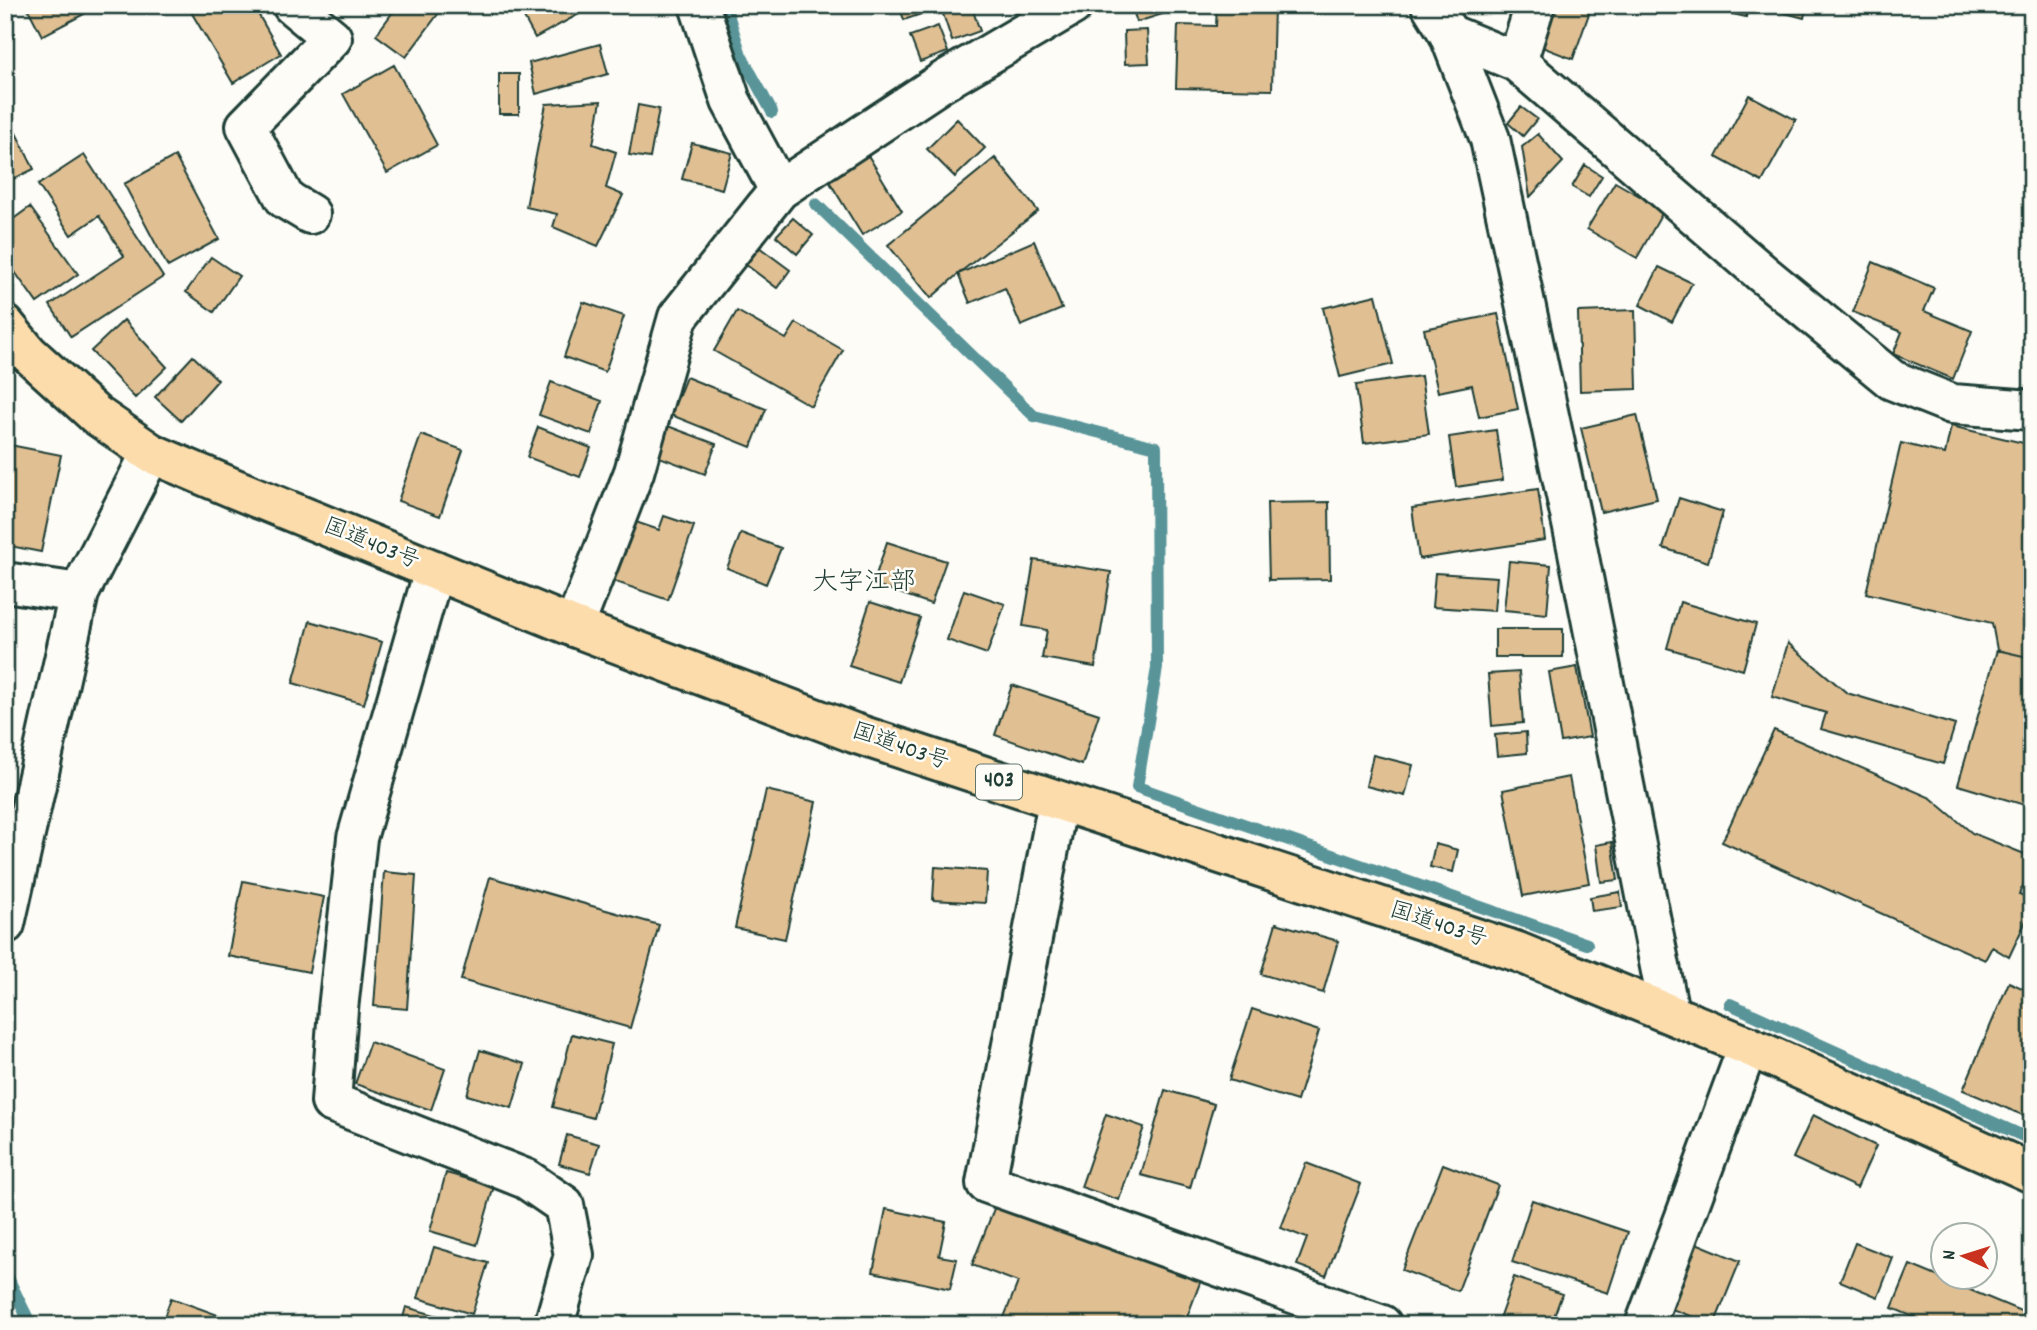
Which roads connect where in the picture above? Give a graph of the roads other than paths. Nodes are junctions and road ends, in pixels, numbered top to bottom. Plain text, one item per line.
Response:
1 (292, 5) edge
2 (699, 5) edge
3 (1073, 5) edge
4 (1535, 5) edge
5 (1440, 20) edge
6 (1517, 62) junction
7 (779, 190) junction
8 (310, 214) dead end
9 (5, 325) edge
10 (2032, 410) edge
11 (151, 453) junction
12 (433, 570) junction
13 (5, 582) edge
14 (79, 593) junction
15 (574, 627) junction
16 (1058, 801) junction
17 (5, 924) edge
18 (1669, 1012) junction
19 (1748, 1046) junction
20 (2032, 1173) edge
21 (554, 1325) edge
22 (1382, 1325) edge
23 (1644, 1325) edge

1 - 8 street
2 - 7 street
3 - 7 street
4 - 6 street
5 - 6 street
5 - 18 street
6 - 10 street
7 - 15 street
9 - 11 highway, 国道403号 / 403
11 - 12 highway, 国道403号 / 403
11 - 14 street
12 - 15 highway, 国道403号 / 403
12 - 21 street
13 - 14 street
14 - 17 street
15 - 16 highway, 国道403号 / 403
16 - 18 highway, 国道403号 / 403
16 - 22 street
18 - 19 highway, 国道403号 / 403
19 - 20 highway, 国道403号 / 403
19 - 23 street

